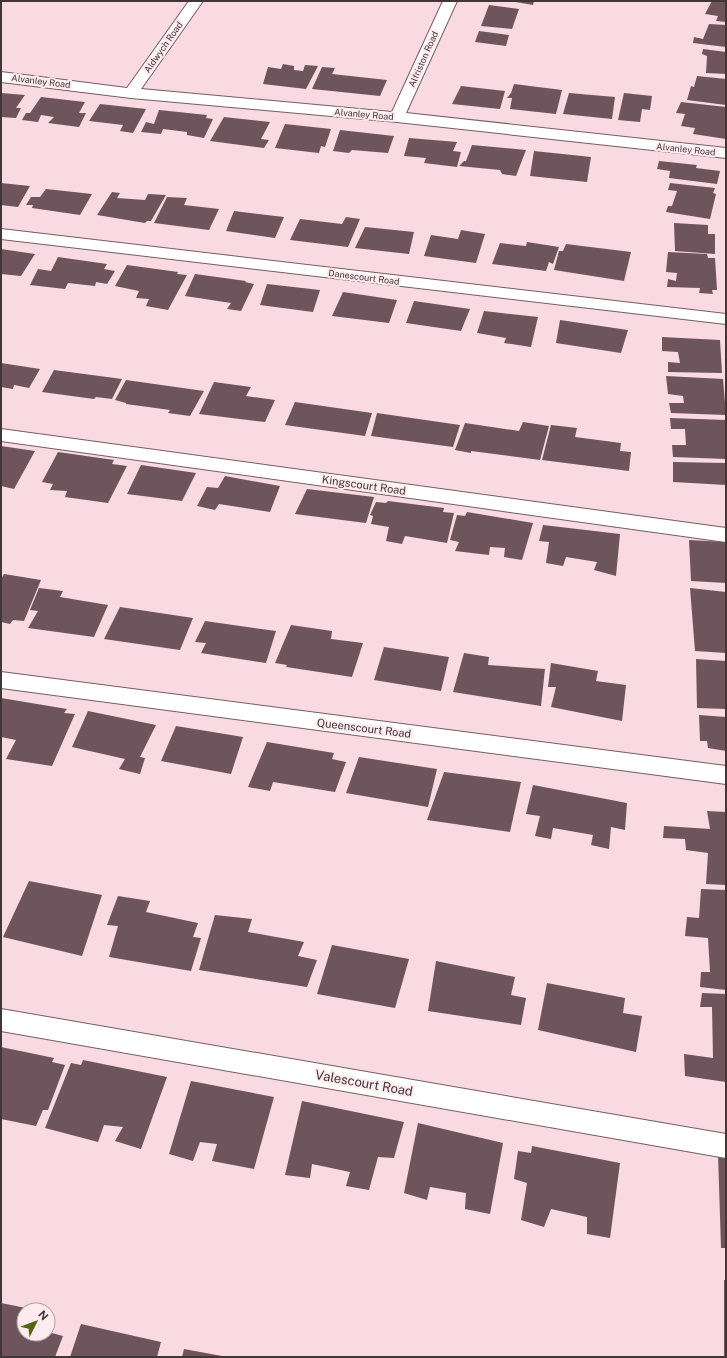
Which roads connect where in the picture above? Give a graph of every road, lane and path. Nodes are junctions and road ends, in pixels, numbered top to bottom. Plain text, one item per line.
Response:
1 (196, 1) edge
2 (450, 1) edge
3 (1, 77) edge
4 (131, 93) junction
5 (397, 117) junction
6 (726, 153) edge
7 (1, 234) edge
8 (726, 320) edge
9 (1, 434) edge
10 (726, 535) edge
11 (1, 680) edge
12 (726, 775) edge
13 (1, 1020) edge
14 (726, 1146) edge

1 - 4 street, Aldwych Road
2 - 5 street, Alfriston Road
3 - 4 street, Alvanley Road
4 - 5 street, Alvanley Road
5 - 6 street, Alvanley Road
7 - 8 street, Danescourt Road
9 - 10 street, Kingscourt Road
11 - 12 street, Queenscourt Road
13 - 14 street, Valescourt Road

